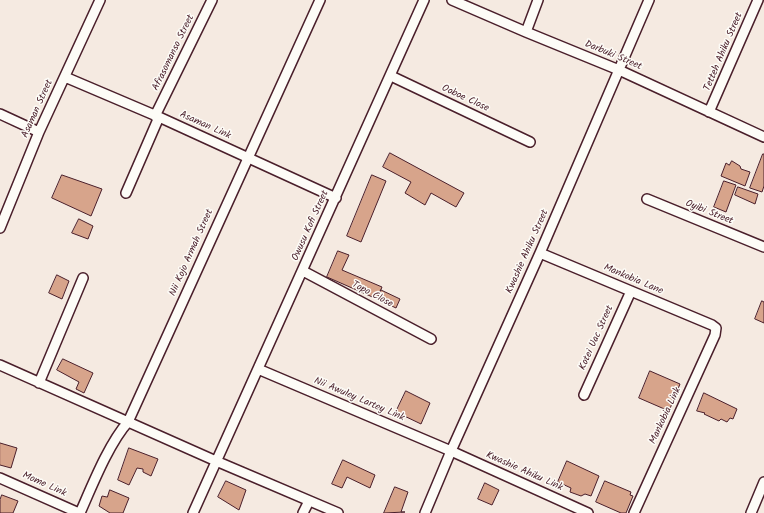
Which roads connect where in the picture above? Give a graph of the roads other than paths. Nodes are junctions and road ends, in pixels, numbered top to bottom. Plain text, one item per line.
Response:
1 (100, 0) edge
2 (212, 0) edge
3 (320, 0) edge
4 (424, 0) edge
5 (452, 0) edge
6 (538, 0) edge
7 (649, 0) edge
8 (758, 0) edge
9 (526, 32) junction
10 (619, 70) junction
11 (391, 76) junction
12 (64, 77) junction
13 (710, 112) junction
14 (0, 114) edge
15 (157, 117) junction
16 (39, 132) junction
17 (764, 137) edge
18 (530, 142) dead end
19 (248, 158) junction
20 (126, 193) dead end
21 (336, 198) junction
22 (647, 199) dead end
23 (0, 228) edge
24 (764, 247) edge
25 (540, 253) junction
26 (303, 270) junction
27 (83, 278) dead end
28 (631, 291) junction
29 (716, 328) joint
30 (431, 339) dead end
31 (0, 365) edge
32 (258, 369) junction
33 (39, 383) junction
34 (584, 395) dead end
35 (128, 422) junction
36 (451, 451) junction
37 (216, 461) junction
38 (0, 478) edge
39 (764, 482) edge
40 (308, 501) junction
41 (80, 513) edge
42 (194, 513) edge
43 (303, 513) edge
44 (338, 513) edge
45 (425, 513) edge
46 (588, 513) edge
47 (634, 513) edge
48 (751, 513) edge

1 - 12 street, Asaman Street
2 - 15 street, Afrasomanso Street
3 - 19 street, Nii Kojo Armah Street
4 - 11 street, Owusu Kofi Street
5 - 9 street, Darbuki Street
6 - 9 street
7 - 10 street, Kwashie Ahiku Street
8 - 13 street, Tetteh Ahiku Street
9 - 10 street, Darbuki Street
10 - 13 street, Darbuki Street
10 - 25 street, Kwashie Ahiku Street
11 - 18 street, Ooboe Close
11 - 21 street, Owusu Kofi Street
12 - 15 street, Asaman Link
12 - 16 street, Asaman Street
13 - 17 street, Darbuki Street
14 - 16 street
15 - 19 street, Asaman Link
15 - 20 street, Afrasomanso Street
16 - 23 street, Asaman Street
19 - 21 street, Asaman Link
19 - 35 street, Nii Kojo Armah Street
21 - 26 street, Owusu Kofi Street
22 - 24 street, Oyibi Street
25 - 28 street, Mankobia Lane
25 - 36 street, Kwashie Ahiku Street
26 - 30 street, Topo Close
26 - 32 street, Owusu Kofi Street
27 - 33 street
28 - 29 street, Mankobia Lane
28 - 34 street, Kotei Uac Street
29 - 47 street, Mankobia Link
31 - 33 street
32 - 36 street, Nii Awuley Lartey Link
32 - 37 street, Owusu Kofi Street
33 - 35 street
35 - 37 street
35 - 41 street, Nii Kojo Armah Street
36 - 45 street, Kwashie Ahiku Street
36 - 46 street, Kwashie Ahiku Link
37 - 40 street
37 - 42 street, Owusu Kofi Street
38 - 41 street, Mome Link
39 - 48 street
40 - 43 street
40 - 44 street

